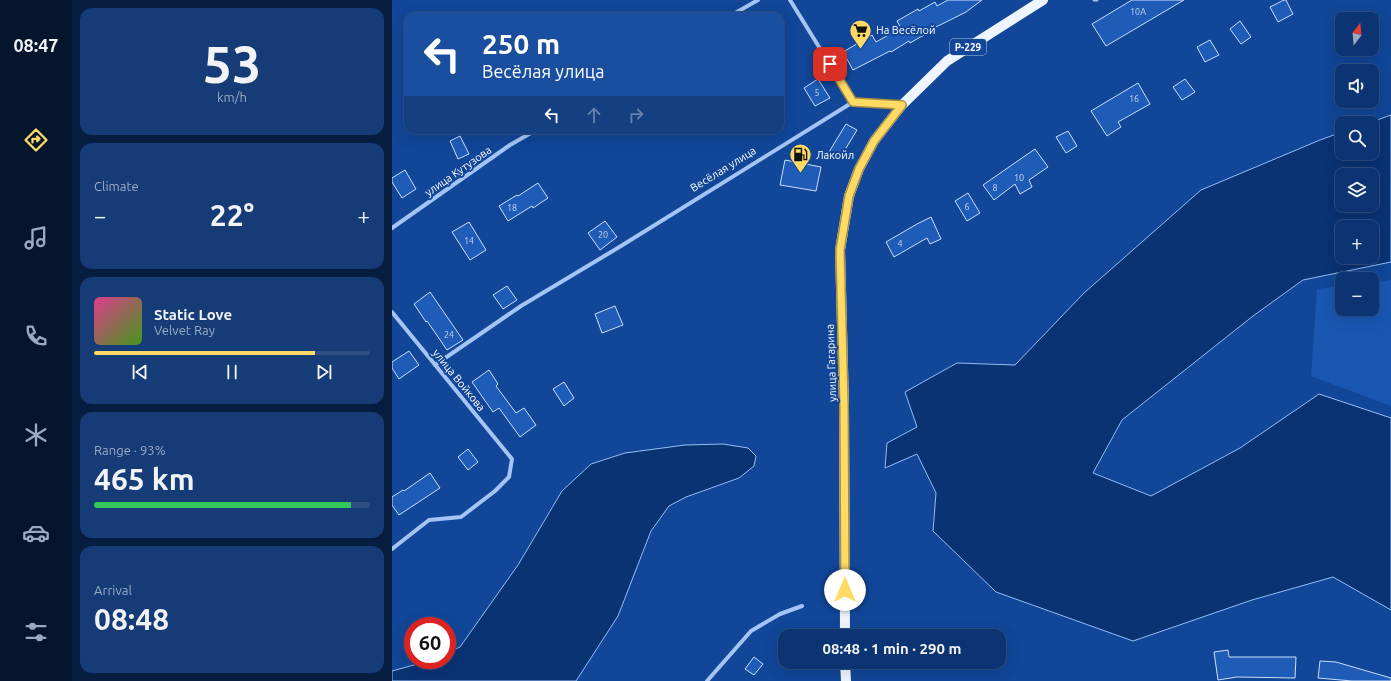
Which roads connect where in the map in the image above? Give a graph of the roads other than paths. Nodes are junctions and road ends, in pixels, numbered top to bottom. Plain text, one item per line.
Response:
1 (758, 0) edge
2 (790, 0) edge
3 (1044, 0) edge
4 (737, 12) edge
5 (853, 102) junction
6 (902, 105) junction
7 (529, 134) edge
8 (392, 228) edge
9 (392, 312) edge
10 (435, 365) junction
11 (392, 550) edge
12 (802, 606) dead end
13 (845, 629) edge
14 (845, 669) edge
15 (707, 681) edge
16 (846, 681) edge

1 - 4 street
2 - 5 street
3 - 6 main road, Р-229
5 - 6 street
5 - 10 street, Весёлая улица
6 - 13 main road, улица Гагарина / Р-229
7 - 8 street, улица Кутузова
9 - 10 street, улица Войкова
10 - 11 street, улица Войкова
12 - 15 street
14 - 16 main road

